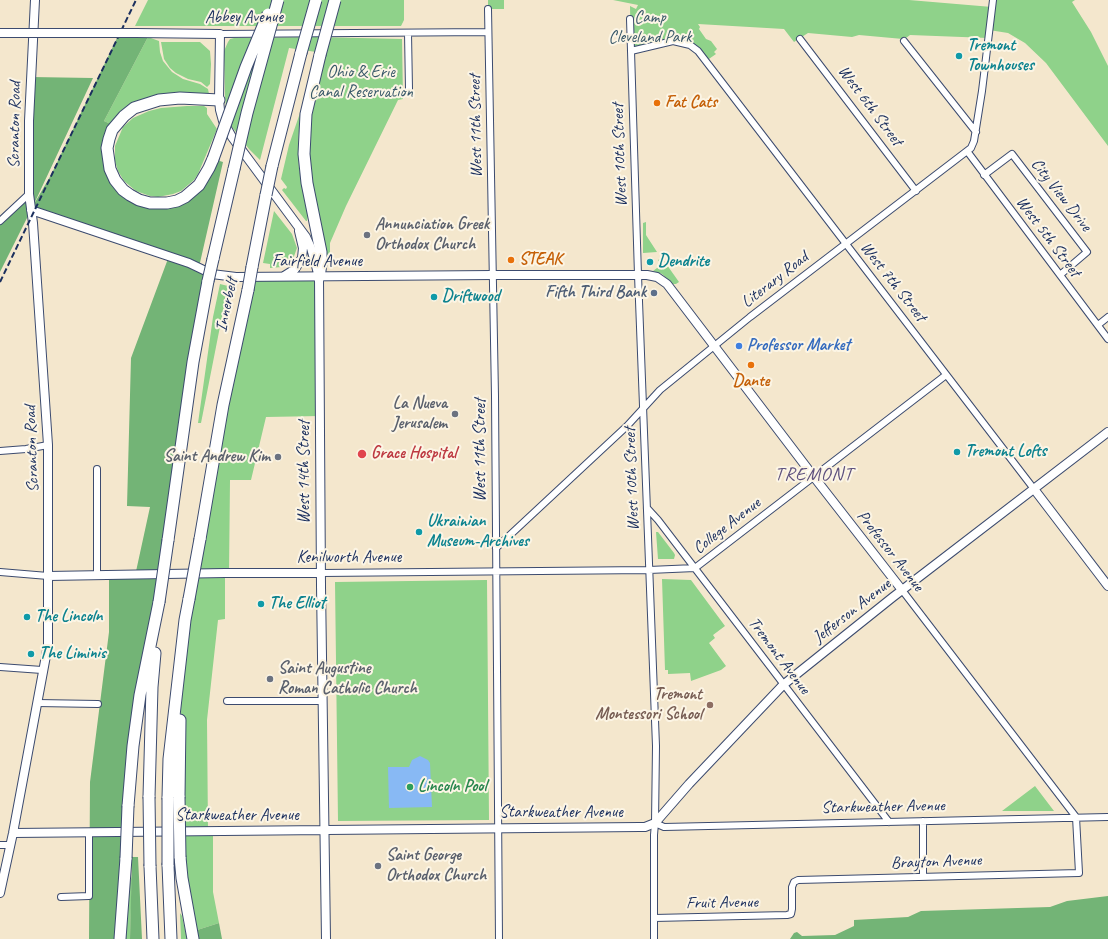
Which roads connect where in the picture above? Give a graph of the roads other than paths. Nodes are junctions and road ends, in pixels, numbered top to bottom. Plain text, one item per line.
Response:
1 (35, 0) edge
2 (274, 0) edge
3 (278, 0) edge
4 (316, 0) edge
5 (335, 0) edge
6 (993, 0) edge
7 (488, 9) dead end
8 (630, 18) dead end
9 (488, 32) junction
10 (0, 33) edge
11 (408, 33) junction
12 (220, 34) junction
13 (800, 38) dead end
14 (904, 41) dead end
15 (631, 51) junction
16 (409, 90) dead end
17 (219, 100) junction
18 (976, 132) junction
19 (967, 151) junction
20 (984, 175) junction
21 (916, 191) junction
22 (29, 194) junction
23 (285, 208) junction
24 (31, 210) junction
25 (0, 221) edge
26 (845, 244) junction
27 (1060, 275) junction
28 (493, 276) junction
29 (638, 276) junction
30 (281, 277) junction
31 (319, 277) junction
32 (1108, 318) edge
33 (1098, 325) junction
34 (1108, 339) edge
35 (714, 346) junction
36 (946, 375) junction
37 (644, 409) junction
38 (1108, 432) edge
39 (48, 445) junction
40 (0, 451) edge
41 (97, 469) dead end
42 (814, 477) junction
43 (1034, 489) junction
44 (647, 508) junction
45 (496, 548) junction
46 (695, 568) junction
47 (649, 570) junction
48 (496, 571) junction
49 (0, 572) edge
50 (321, 573) junction
51 (48, 576) junction
52 (97, 576) junction
53 (1108, 586) edge
54 (902, 590) junction
55 (160, 602) junction
56 (0, 667) edge
57 (42, 670) junction
58 (783, 685) junction
59 (227, 701) dead end
60 (322, 701) junction
61 (37, 703) junction
62 (98, 704) dead end
63 (173, 797) junction
64 (1076, 817) junction
65 (1108, 817) edge
66 (923, 821) junction
67 (889, 822) junction
68 (656, 824) junction
69 (498, 828) junction
70 (324, 831) junction
71 (89, 832) junction
72 (13, 833) junction
73 (0, 845) edge
74 (10, 845) junction
75 (923, 877) junction
76 (0, 893) edge
77 (61, 896) dead end
78 (791, 914) joint
79 (654, 918) junction
80 (120, 939) edge
81 (153, 939) edge
82 (171, 939) edge
83 (193, 939) edge
84 (326, 939) edge
85 (499, 939) edge
86 (654, 939) edge

1 - 22 street, Scranton Road
2 - 17 highway, bridge
3 - 55 highway, Innerbelt, bridge
4 - 63 highway, Innerbelt, bridge
5 - 31 highway, bridge
6 - 18 street, Literary Road
7 - 9 street, West 11th Street
8 - 15 street, West 10th Street
9 - 11 street, Abbey Avenue
9 - 28 street, West 11th Street
10 - 12 street, Abbey Avenue, bridge
11 - 12 street, Abbey Avenue
11 - 16 street
12 - 17 street, West 14th Street
13 - 21 street, West 6th Street
14 - 18 street
15 - 26 street, West 7th Street
15 - 29 street, West 10th Street
17 - 23 street, West 14th Street
18 - 19 street, Literary Road
19 - 20 street, West 5th Street
19 - 21 street, Literary Road
20 - 27 street, West 5th Street
20 - 27 street, City View Drive
21 - 26 street, Literary Road
22 - 24 street, Scranton Road
22 - 25 street
23 - 30 street
23 - 31 street, West 14th Street
24 - 30 street, Fairfield Avenue
24 - 39 street, Scranton Road
26 - 35 street, Literary Road
26 - 36 street, West 7th Street
27 - 33 street, West 5th Street
28 - 29 street, Fairfield Avenue
28 - 31 street, Fairfield Avenue
28 - 45 street, West 11th Street
29 - 35 street, Professor Avenue
29 - 37 street, West 10th Street
30 - 31 street, Fairfield Avenue
31 - 50 street, West 14th Street
32 - 33 street
33 - 34 street, West 5th Street
35 - 37 street, Literary Road
35 - 42 street, Professor Avenue
36 - 42 street, College Avenue
36 - 43 street, West 7th Street
37 - 44 street, West 10th Street
37 - 45 street, Literary Road
38 - 43 street, Jefferson Avenue
39 - 40 street
39 - 51 street, Scranton Road
41 - 52 street
42 - 46 street, College Avenue
42 - 54 street, Professor Avenue
43 - 53 street, West 7th Street
43 - 54 street, Jefferson Avenue
44 - 46 street, Tremont Avenue
44 - 47 street, West 10th Street
45 - 48 street, West 11th Street
46 - 47 street, College Avenue
46 - 58 street, Tremont Avenue
47 - 48 street, Kenilworth Avenue
47 - 68 street, West 10th Street
48 - 50 street, Kenilworth Avenue
48 - 69 street, West 11th Street
49 - 51 street
50 - 52 street, Kenilworth Avenue
50 - 60 street, West 14th Street
51 - 52 street, Kenilworth Avenue
51 - 57 street, Scranton Road
54 - 58 street, Jefferson Avenue
54 - 64 street, Professor Avenue
55 - 80 highway, bridge
55 - 81 highway, bridge
56 - 57 street
57 - 61 street, Scranton Road
58 - 67 street, Tremont Avenue
58 - 68 street, Jefferson Avenue
59 - 60 street
60 - 70 street, West 14th Street
61 - 62 street
61 - 72 street, Scranton Road
63 - 82 highway, bridge
63 - 83 highway, bridge
64 - 65 street, Starkweather Avenue
64 - 66 street, Starkweather Avenue
64 - 75 street, Brayton Avenue
66 - 67 street, Starkweather Avenue
66 - 75 street
67 - 68 street, Starkweather Avenue
68 - 69 street, Starkweather Avenue
68 - 79 street, West 10th Street
69 - 70 street, Starkweather Avenue
69 - 85 street, West 11th Street
70 - 71 street, Starkweather Avenue
70 - 84 street, West 14th Street
71 - 72 street, Starkweather Avenue
71 - 77 street
72 - 74 street, Scranton Road
73 - 74 street
74 - 76 street, Scranton Road
75 - 78 street, Brayton Avenue
78 - 79 street, Fruit Avenue
79 - 86 street, West 10th Street

